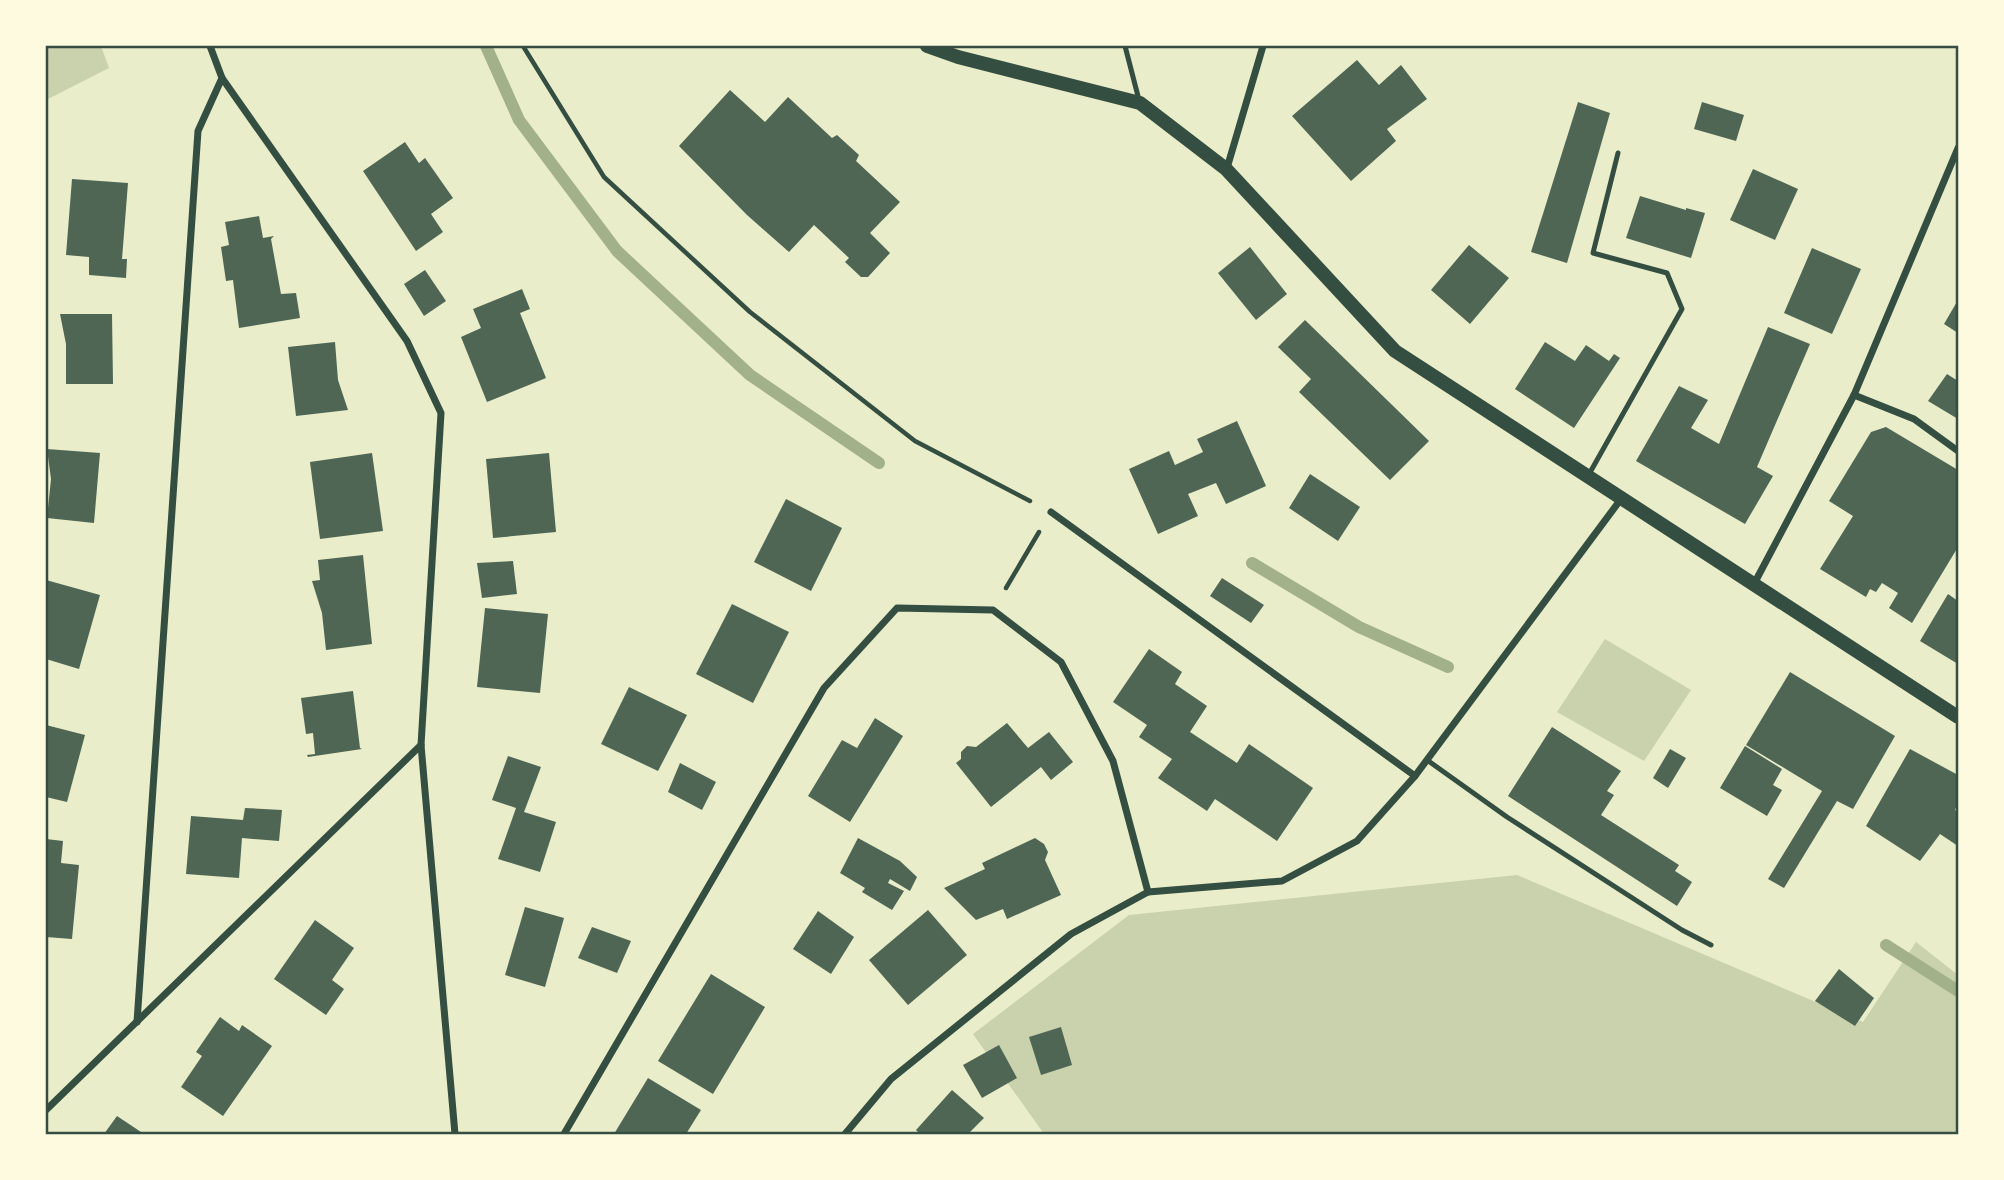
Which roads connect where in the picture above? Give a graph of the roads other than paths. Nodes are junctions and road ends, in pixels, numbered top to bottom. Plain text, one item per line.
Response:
1 (210, 46) edge
2 (927, 46) edge
3 (1125, 46) edge
4 (1264, 46) edge
5 (222, 78) junction
6 (1140, 103) junction
7 (1958, 148) edge
8 (1618, 153) dead end
9 (1226, 169) junction
10 (1854, 395) junction
11 (1958, 451) edge
12 (1588, 476) junction
13 (1622, 498) junction
14 (1051, 512) road end
15 (1753, 584) junction
16 (1958, 718) edge
17 (421, 745) junction
18 (1427, 760) junction
19 (1415, 776) junction
20 (1149, 892) junction
21 (1711, 945) dead end
22 (137, 1022) junction
23 (46, 1110) edge
24 (456, 1135) edge
25 (564, 1135) edge
26 (845, 1135) edge

1 - 5 street
2 - 6 main road
3 - 6 lane
4 - 9 street
5 - 17 street
5 - 22 street
6 - 9 main road
7 - 10 street
8 - 12 lane
9 - 12 main road
10 - 11 street
10 - 15 street
12 - 13 main road
13 - 15 main road
13 - 18 street
14 - 19 street
15 - 16 main road
17 - 22 street
17 - 24 street
18 - 19 street
18 - 21 lane
19 - 20 street
20 - 25 street
20 - 26 street
22 - 23 street

